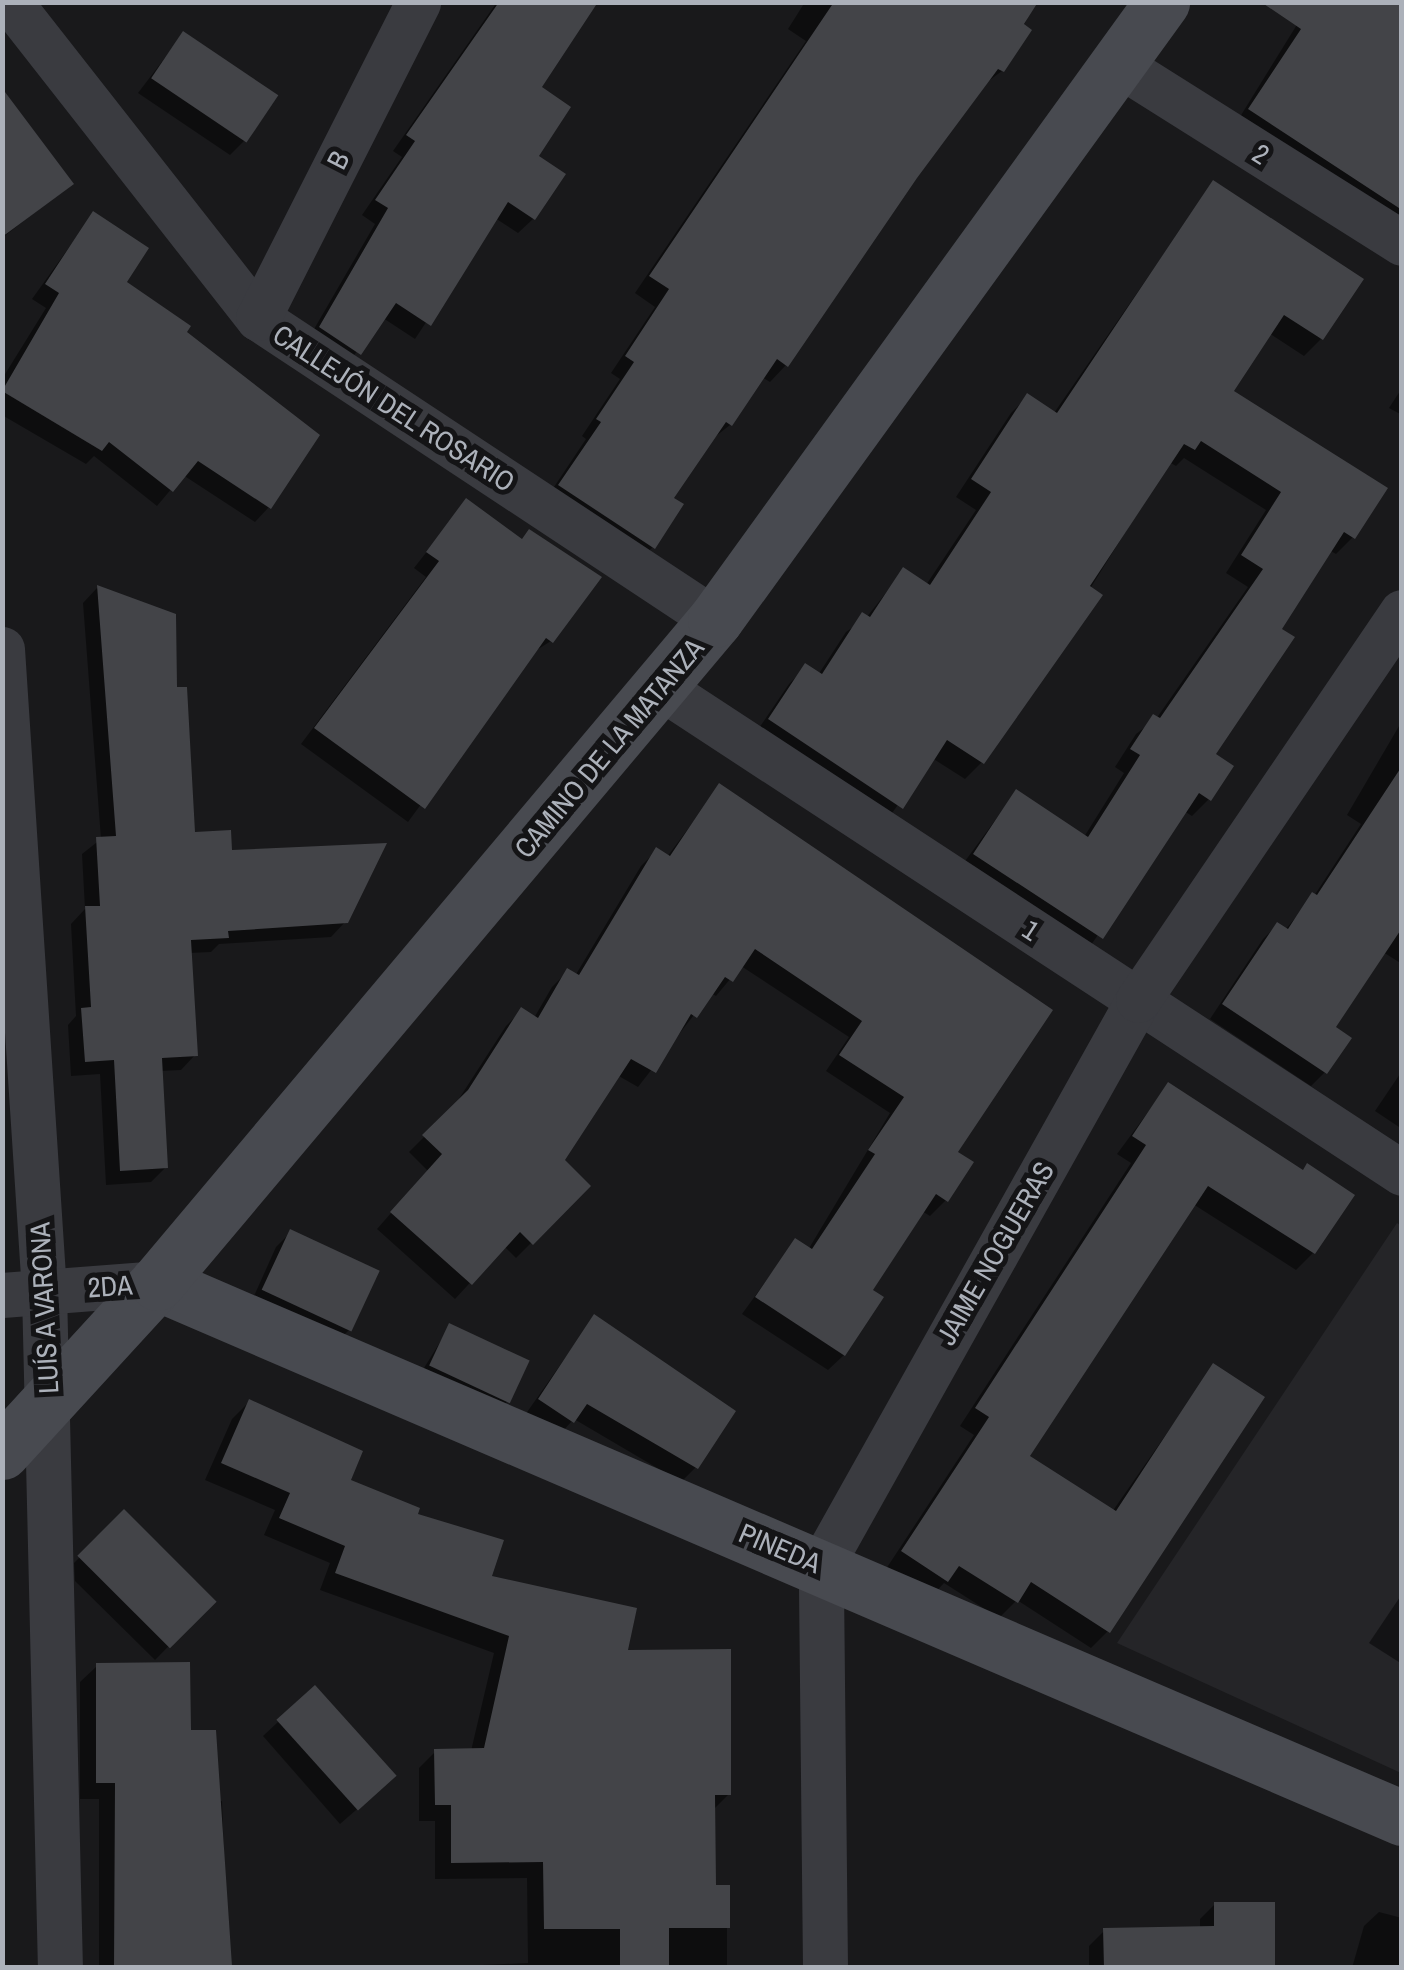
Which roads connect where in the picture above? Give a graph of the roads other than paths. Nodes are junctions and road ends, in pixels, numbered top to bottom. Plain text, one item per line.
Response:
1 (10, 2) edge
2 (418, 2) edge
3 (1162, 2) edge
4 (1121, 66) junction
5 (1402, 243) edge
6 (258, 318) junction
7 (1402, 612) edge
8 (715, 620) junction
9 (2, 649) edge
10 (660, 688) junction
11 (1138, 1000) junction
12 (1402, 1174) edge
13 (157, 1283) junction
14 (24, 1293) edge
15 (48, 1402) junction
16 (2, 1452) edge
17 (821, 1566) junction
18 (1402, 1818) edge
19 (60, 1968) edge
20 (825, 1968) edge

1 - 6 street, CALLEJÓN DEL ROSARIO
2 - 6 street, B
3 - 4 main road, CAMINO DE LA MATANZA
4 - 5 street, 2
4 - 8 main road, CAMINO DE LA MATANZA
6 - 8 street, CALLEJÓN DEL ROSARIO
7 - 11 street, JAIME NOGUERAS
8 - 10 main road, CAMINO DE LA MATANZA
9 - 14 street, LUÍS A VARONA
10 - 11 street, 1
10 - 13 main road, CAMINO DE LA MATANZA
11 - 12 street, 1
11 - 17 street, JAIME NOGUERAS
13 - 14 street, 2DA
13 - 15 main road, CAMINO DE LA MATANZA
13 - 17 main road, PINEDA
14 - 15 street, LUÍS A VARONA
15 - 16 main road, CAMINO DE LA MATANZA
15 - 19 street, LUÍS A VARONA
17 - 18 main road, PINEDA
17 - 20 street, JAIME NOGUERAS

